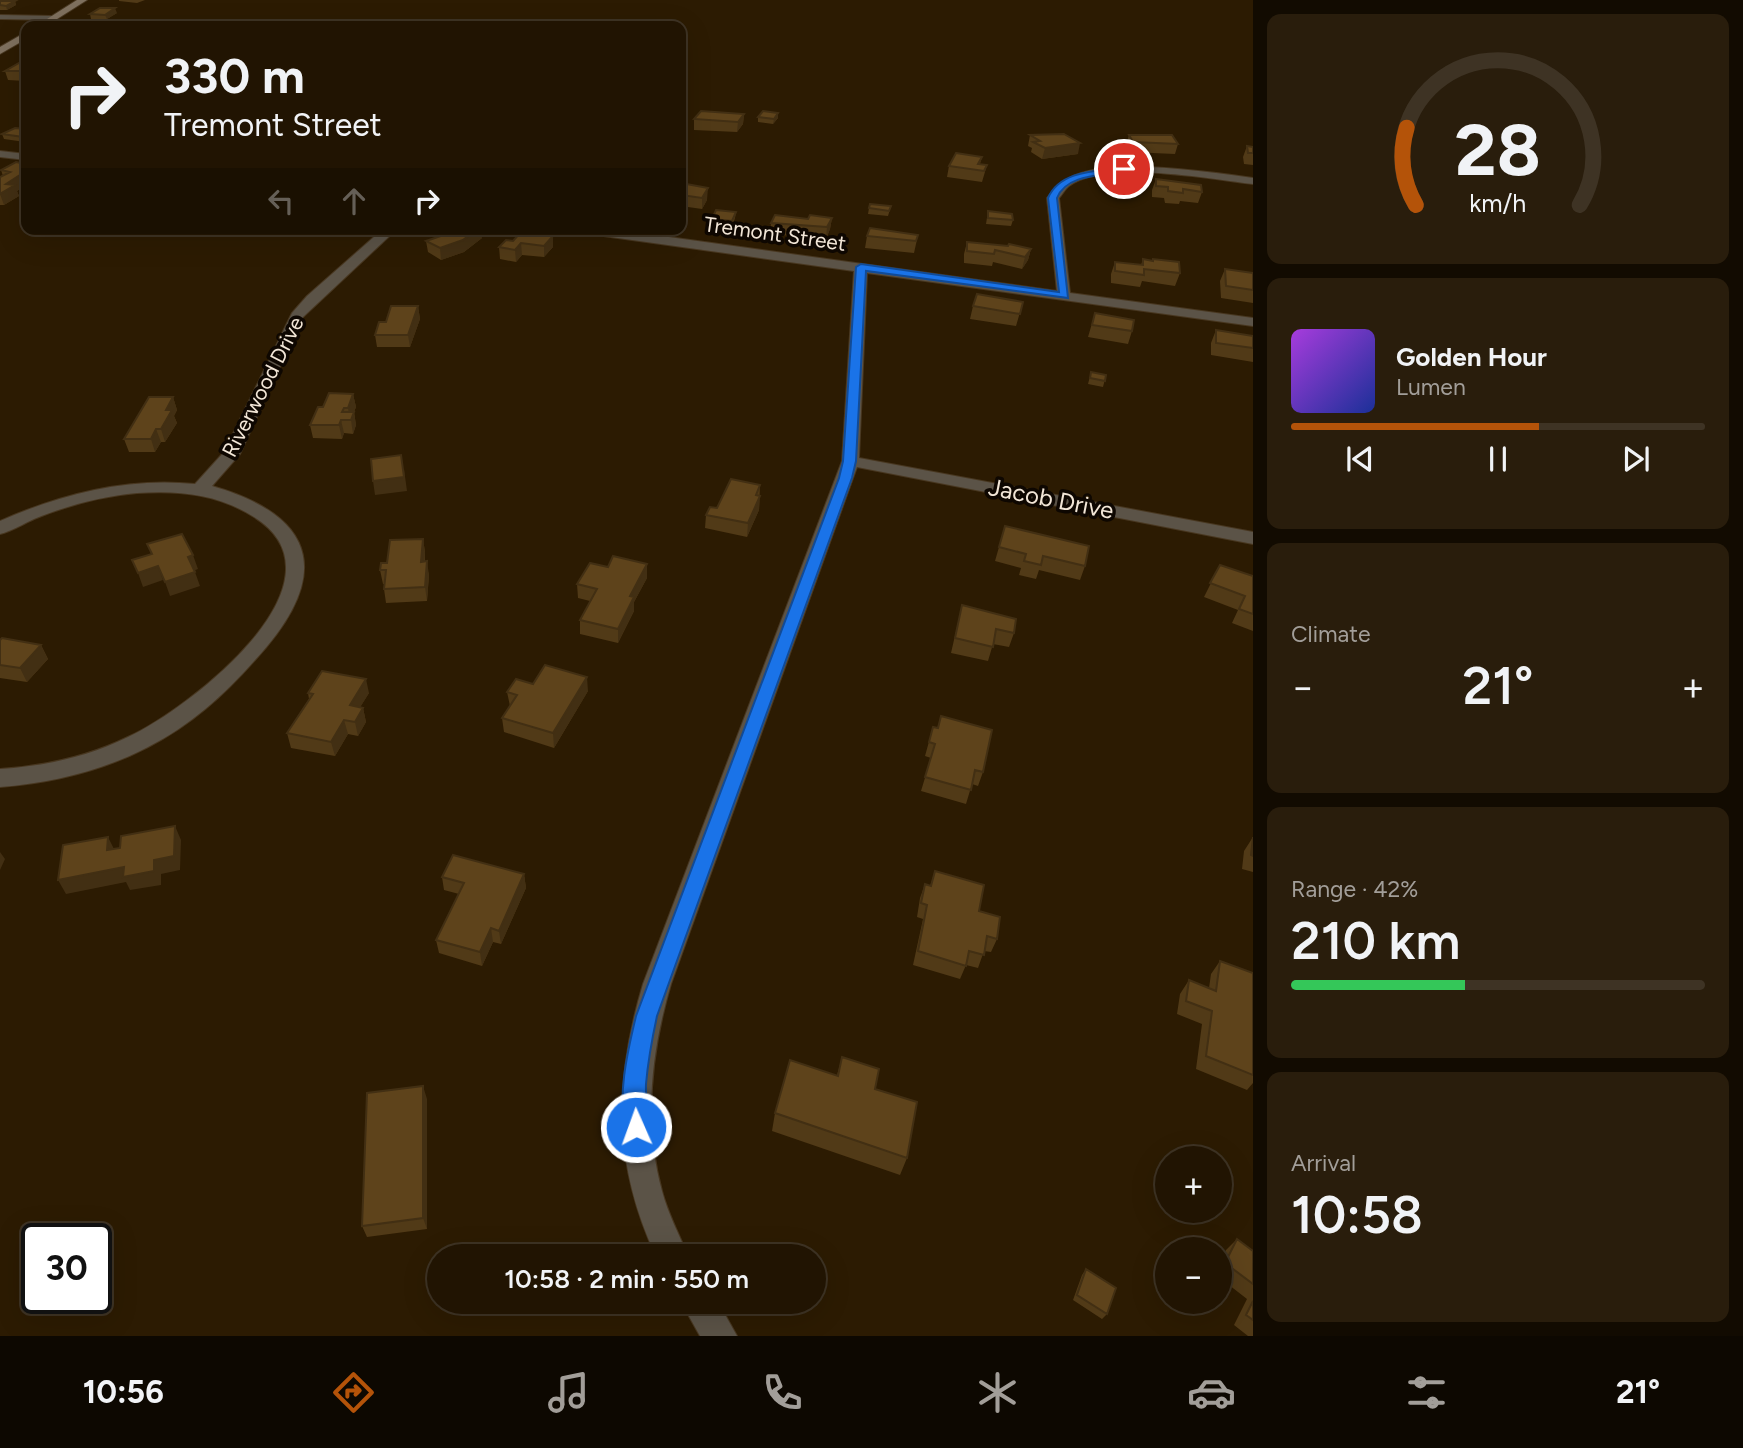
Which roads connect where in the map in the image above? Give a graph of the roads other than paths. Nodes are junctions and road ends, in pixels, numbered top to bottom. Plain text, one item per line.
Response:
1 (83, 0) edge
2 (0, 17) edge
3 (54, 18) junction
4 (49, 21) edge
5 (21, 38) edge
6 (0, 51) edge
7 (0, 154) edge
8 (21, 157) edge
9 (1253, 181) edge
10 (384, 235) edge
11 (626, 235) edge
12 (861, 267) junction
13 (1064, 296) junction
14 (1253, 323) edge
15 (850, 461) junction
16 (199, 490) junction
17 (0, 528) edge
18 (1253, 538) edge
19 (0, 778) edge
20 (668, 1244) edge
21 (706, 1314) edge
22 (720, 1336) edge

1 - 3 street
2 - 3 street
3 - 4 street
5 - 6 street
7 - 8 street
9 - 13 street
10 - 16 street, Riverwood Drive
11 - 12 street, Tremont Street
12 - 13 street, Tremont Street
12 - 15 street
13 - 14 street, Tremont Street
15 - 18 street, Jacob Drive
15 - 20 street
16 - 17 street
16 - 19 street
21 - 22 street

